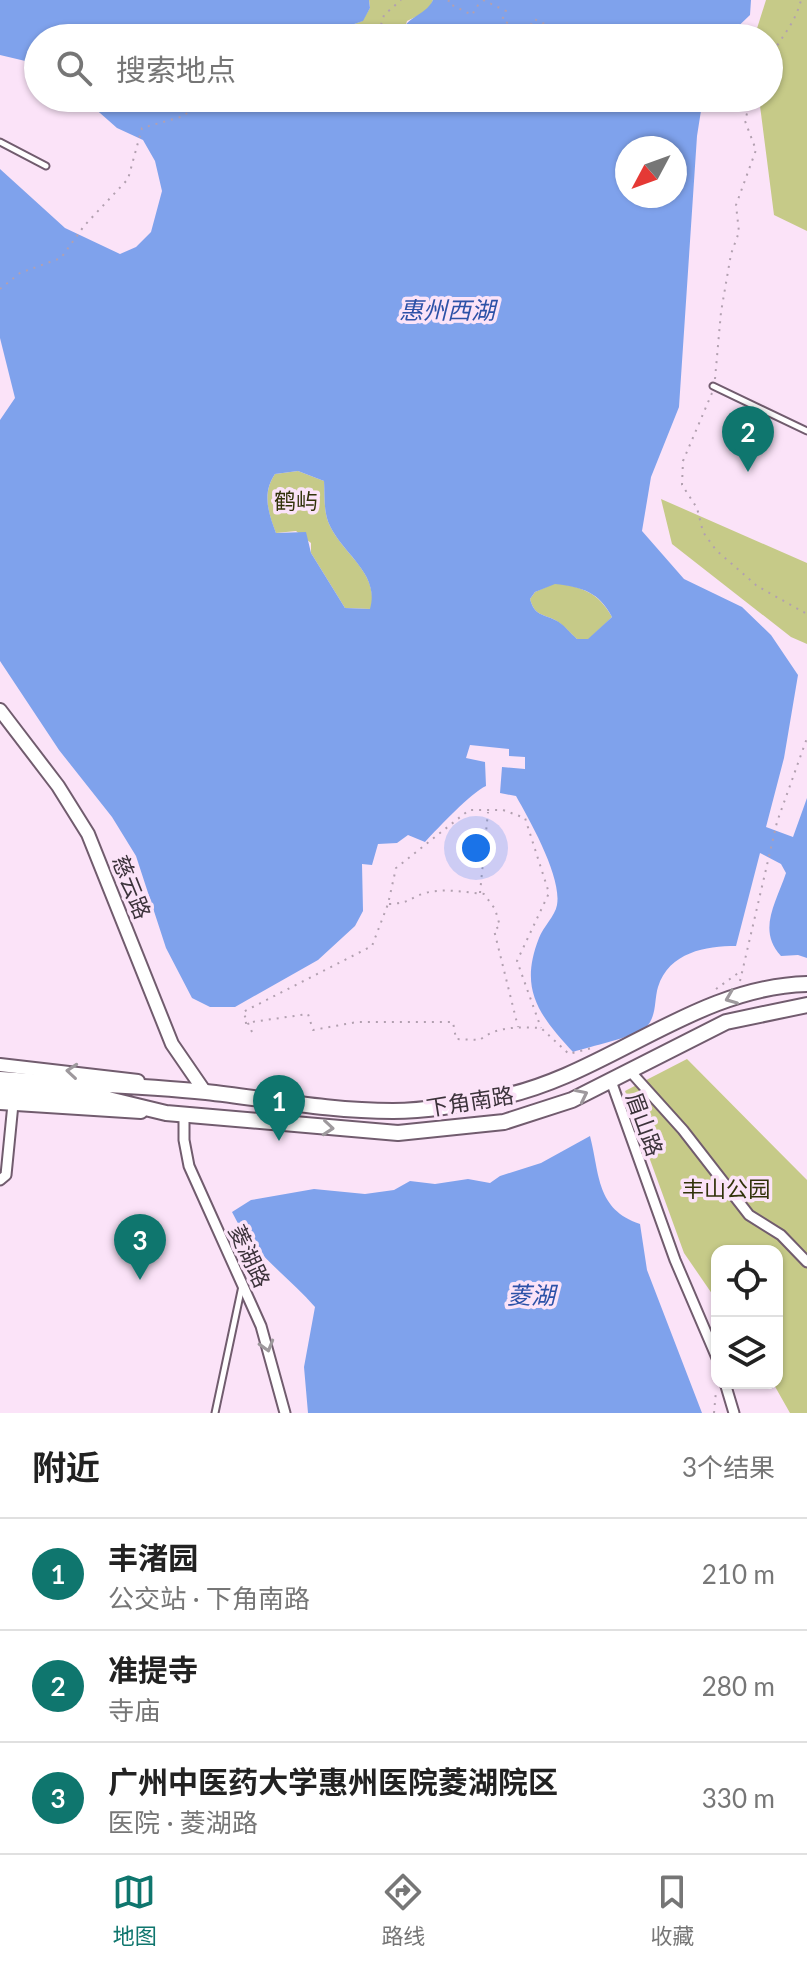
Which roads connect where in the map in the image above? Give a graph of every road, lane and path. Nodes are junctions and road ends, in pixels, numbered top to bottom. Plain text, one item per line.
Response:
1 (401, 0) edge
2 (449, 0) edge
3 (482, 0) edge
4 (801, 0) edge
5 (382, 24) edge
6 (509, 24) edge
7 (783, 36) edge
8 (188, 112) edge
9 (747, 112) edge
10 (0, 142) edge
11 (46, 166) dead end
12 (0, 289) edge
13 (713, 386) junction
14 (807, 431) edge
15 (807, 614) edge
16 (0, 710) edge
17 (807, 738) edge
18 (489, 810) junction
19 (480, 894) junction
20 (388, 904) junction
21 (741, 971) junction
22 (807, 984) edge
23 (711, 993) dead end
24 (739, 994) junction
25 (807, 1005) edge
26 (245, 1023) junction
27 (518, 1027) junction
28 (541, 1028) junction
29 (252, 1032) dead end
30 (597, 1047) dead end
31 (0, 1065) edge
32 (629, 1070) junction
33 (0, 1079) edge
34 (611, 1081) junction
35 (0, 1091) edge
36 (107, 1092) junction
37 (205, 1092) junction
38 (7, 1104) edge
39 (166, 1113) junction
40 (184, 1115) junction
41 (3, 1177) edge
42 (807, 1262) edge
43 (243, 1281) junction
44 (711, 1344) edge
45 (716, 1389) edge
46 (727, 1389) edge
47 (215, 1413) edge
48 (285, 1413) edge
49 (714, 1413) edge
50 (734, 1413) edge

1 - 5 path
2 - 3 path
3 - 6 path
4 - 7 path
8 - 12 path
9 - 13 path
10 - 11 lane
13 - 14 lane
13 - 15 path
16 - 37 street, 慈云路
17 - 21 path
18 - 19 path
18 - 20 path
18 - 28 path
19 - 20 path
19 - 27 path
20 - 26 path
21 - 23 path
21 - 24 path
22 - 24 main road, 下角南路
24 -> 37 main road, 下角南路
25 - 32 main road, 下角南路
26 - 27 path
26 - 29 path
27 - 28 path
28 - 30 path
37 -> 31 street, 下角南路
32 - 34 main road, 下角南路
32 - 42 street
33 - 36 main road
40 -> 34 main road, 下角南路
34 - 44 street, 眉山路
35 - 36 main road
36 - 37 main road, 下角南路
36 - 39 main road, 下角南路
38 - 39 street, 下角南路
38 - 41 street
39 - 40 main road, 下角南路
40 - 43 street, 菱湖路
43 - 47 lane
43 -> 48 street, 菱湖路
45 - 49 path
46 - 50 street

